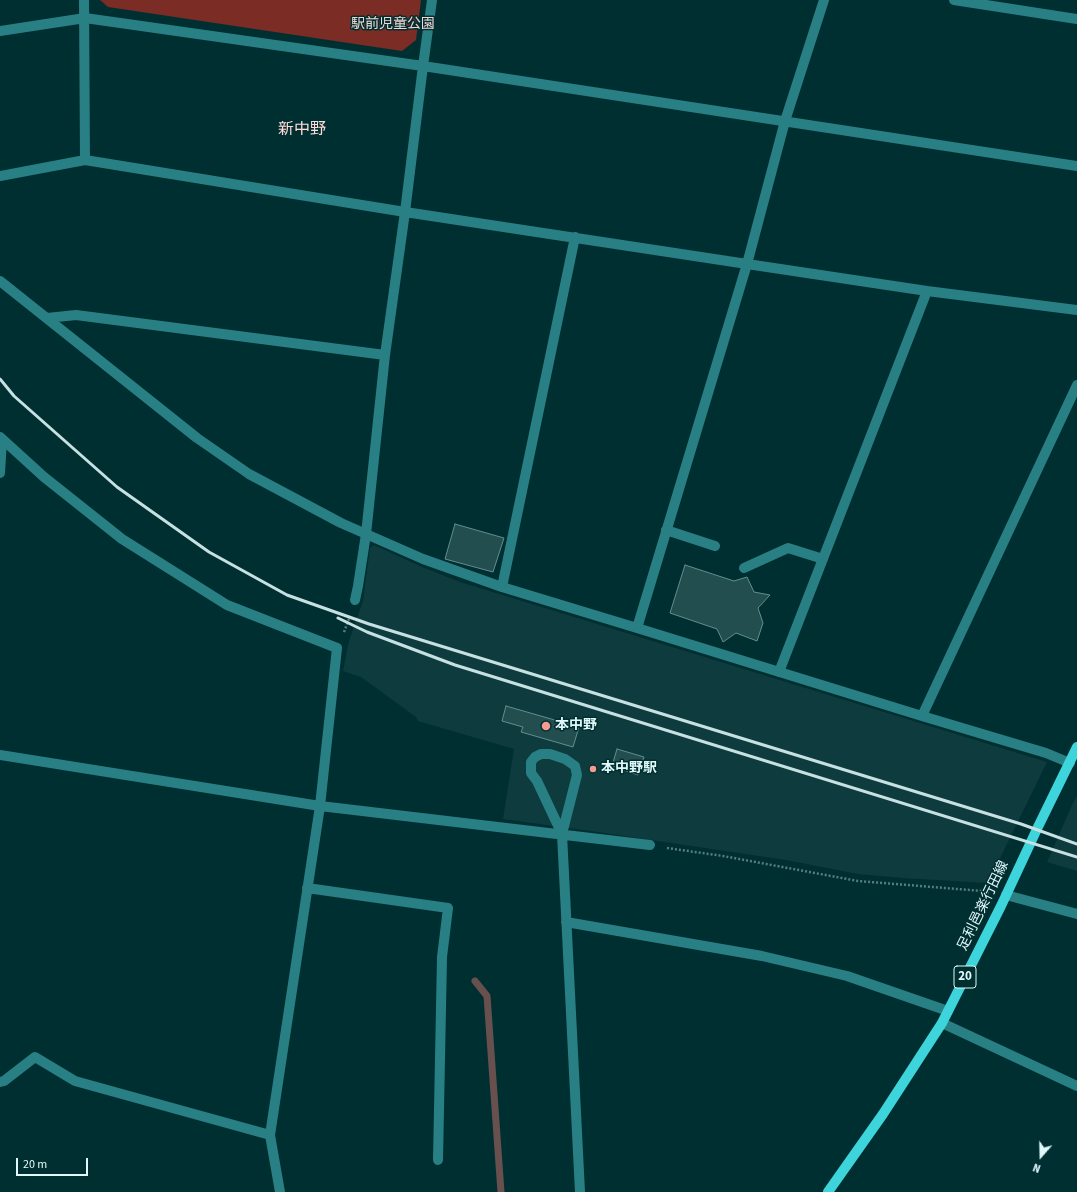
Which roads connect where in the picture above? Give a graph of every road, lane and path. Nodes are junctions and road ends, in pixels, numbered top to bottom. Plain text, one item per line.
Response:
1 (84, 0) edge
2 (432, 0) edge
3 (824, 0) edge
4 (954, 0) edge
5 (84, 18) junction
6 (1077, 19) edge
7 (0, 31) edge
8 (423, 66) junction
9 (784, 121) junction
10 (85, 160) junction
11 (1077, 166) edge
12 (0, 176) edge
13 (405, 212) junction
14 (575, 237) junction
15 (747, 264) junction
16 (0, 281) edge
17 (927, 291) junction
18 (1077, 310) edge
19 (47, 318) junction
20 (385, 355) junction
21 (1077, 385) edge
22 (1, 438) edge
23 (0, 472) edge
24 (666, 530) junction
25 (366, 534) junction
26 (715, 546) dead end
27 (823, 559) junction
28 (744, 568) dead end
29 (502, 587) junction
30 (355, 600) joint
31 (637, 628) junction
32 (337, 648) junction
33 (779, 672) junction
34 (922, 716) junction
35 (1077, 747) edge
36 (0, 755) edge
37 (1070, 763) junction
38 (320, 806) junction
39 (562, 834) junction
40 (650, 846) joint
41 (307, 888) junction
42 (989, 893) dead end
43 (1006, 895) junction
44 (1077, 914) edge
45 (566, 922) junction
46 (948, 1011) junction
47 (942, 1023) junction
48 (0, 1082) edge
49 (1077, 1086) edge
50 (270, 1135) junction
51 (438, 1160) dead end
52 (280, 1192) edge
53 (580, 1192) edge
54 (828, 1192) edge

1 - 5 street
2 - 8 street
3 - 9 street
4 - 6 street
5 - 7 street
5 - 8 street
5 - 10 street
8 - 9 street
8 - 13 street
9 - 11 street
9 - 15 street
10 - 12 street
10 - 13 street
13 - 14 street
13 - 20 street
14 - 15 street
14 - 29 street
15 - 17 street
15 - 24 street
16 - 19 street
17 - 18 street
17 - 27 street
19 - 20 street
19 - 25 street
20 - 25 street
21 - 34 street
22 - 23 street
22 - 32 street
24 - 26 street
24 - 31 street
25 - 29 street
25 - 30 street
27 - 28 street
27 - 33 street
29 - 31 street
30 - 32 path
31 - 33 street
32 - 38 street
33 - 34 street
34 - 37 street
35 - 37 main road, 足利邑楽行田線 / 20
36 - 38 street
37 - 43 main road, 足利邑楽行田線 / 20
38 - 39 street
38 - 41 street
39 - 39 street
39 - 40 street
39 - 45 street
40 - 42 path
41 - 50 street
41 - 51 street
43 - 44 street
43 - 46 main road, 足利邑楽行田線 / 20
45 - 46 street
45 - 53 street
46 - 47 main road, 足利邑楽行田線 / 20
47 - 49 street
47 - 54 main road, 足利邑楽行田線 / 20
48 - 50 street
50 - 52 street

